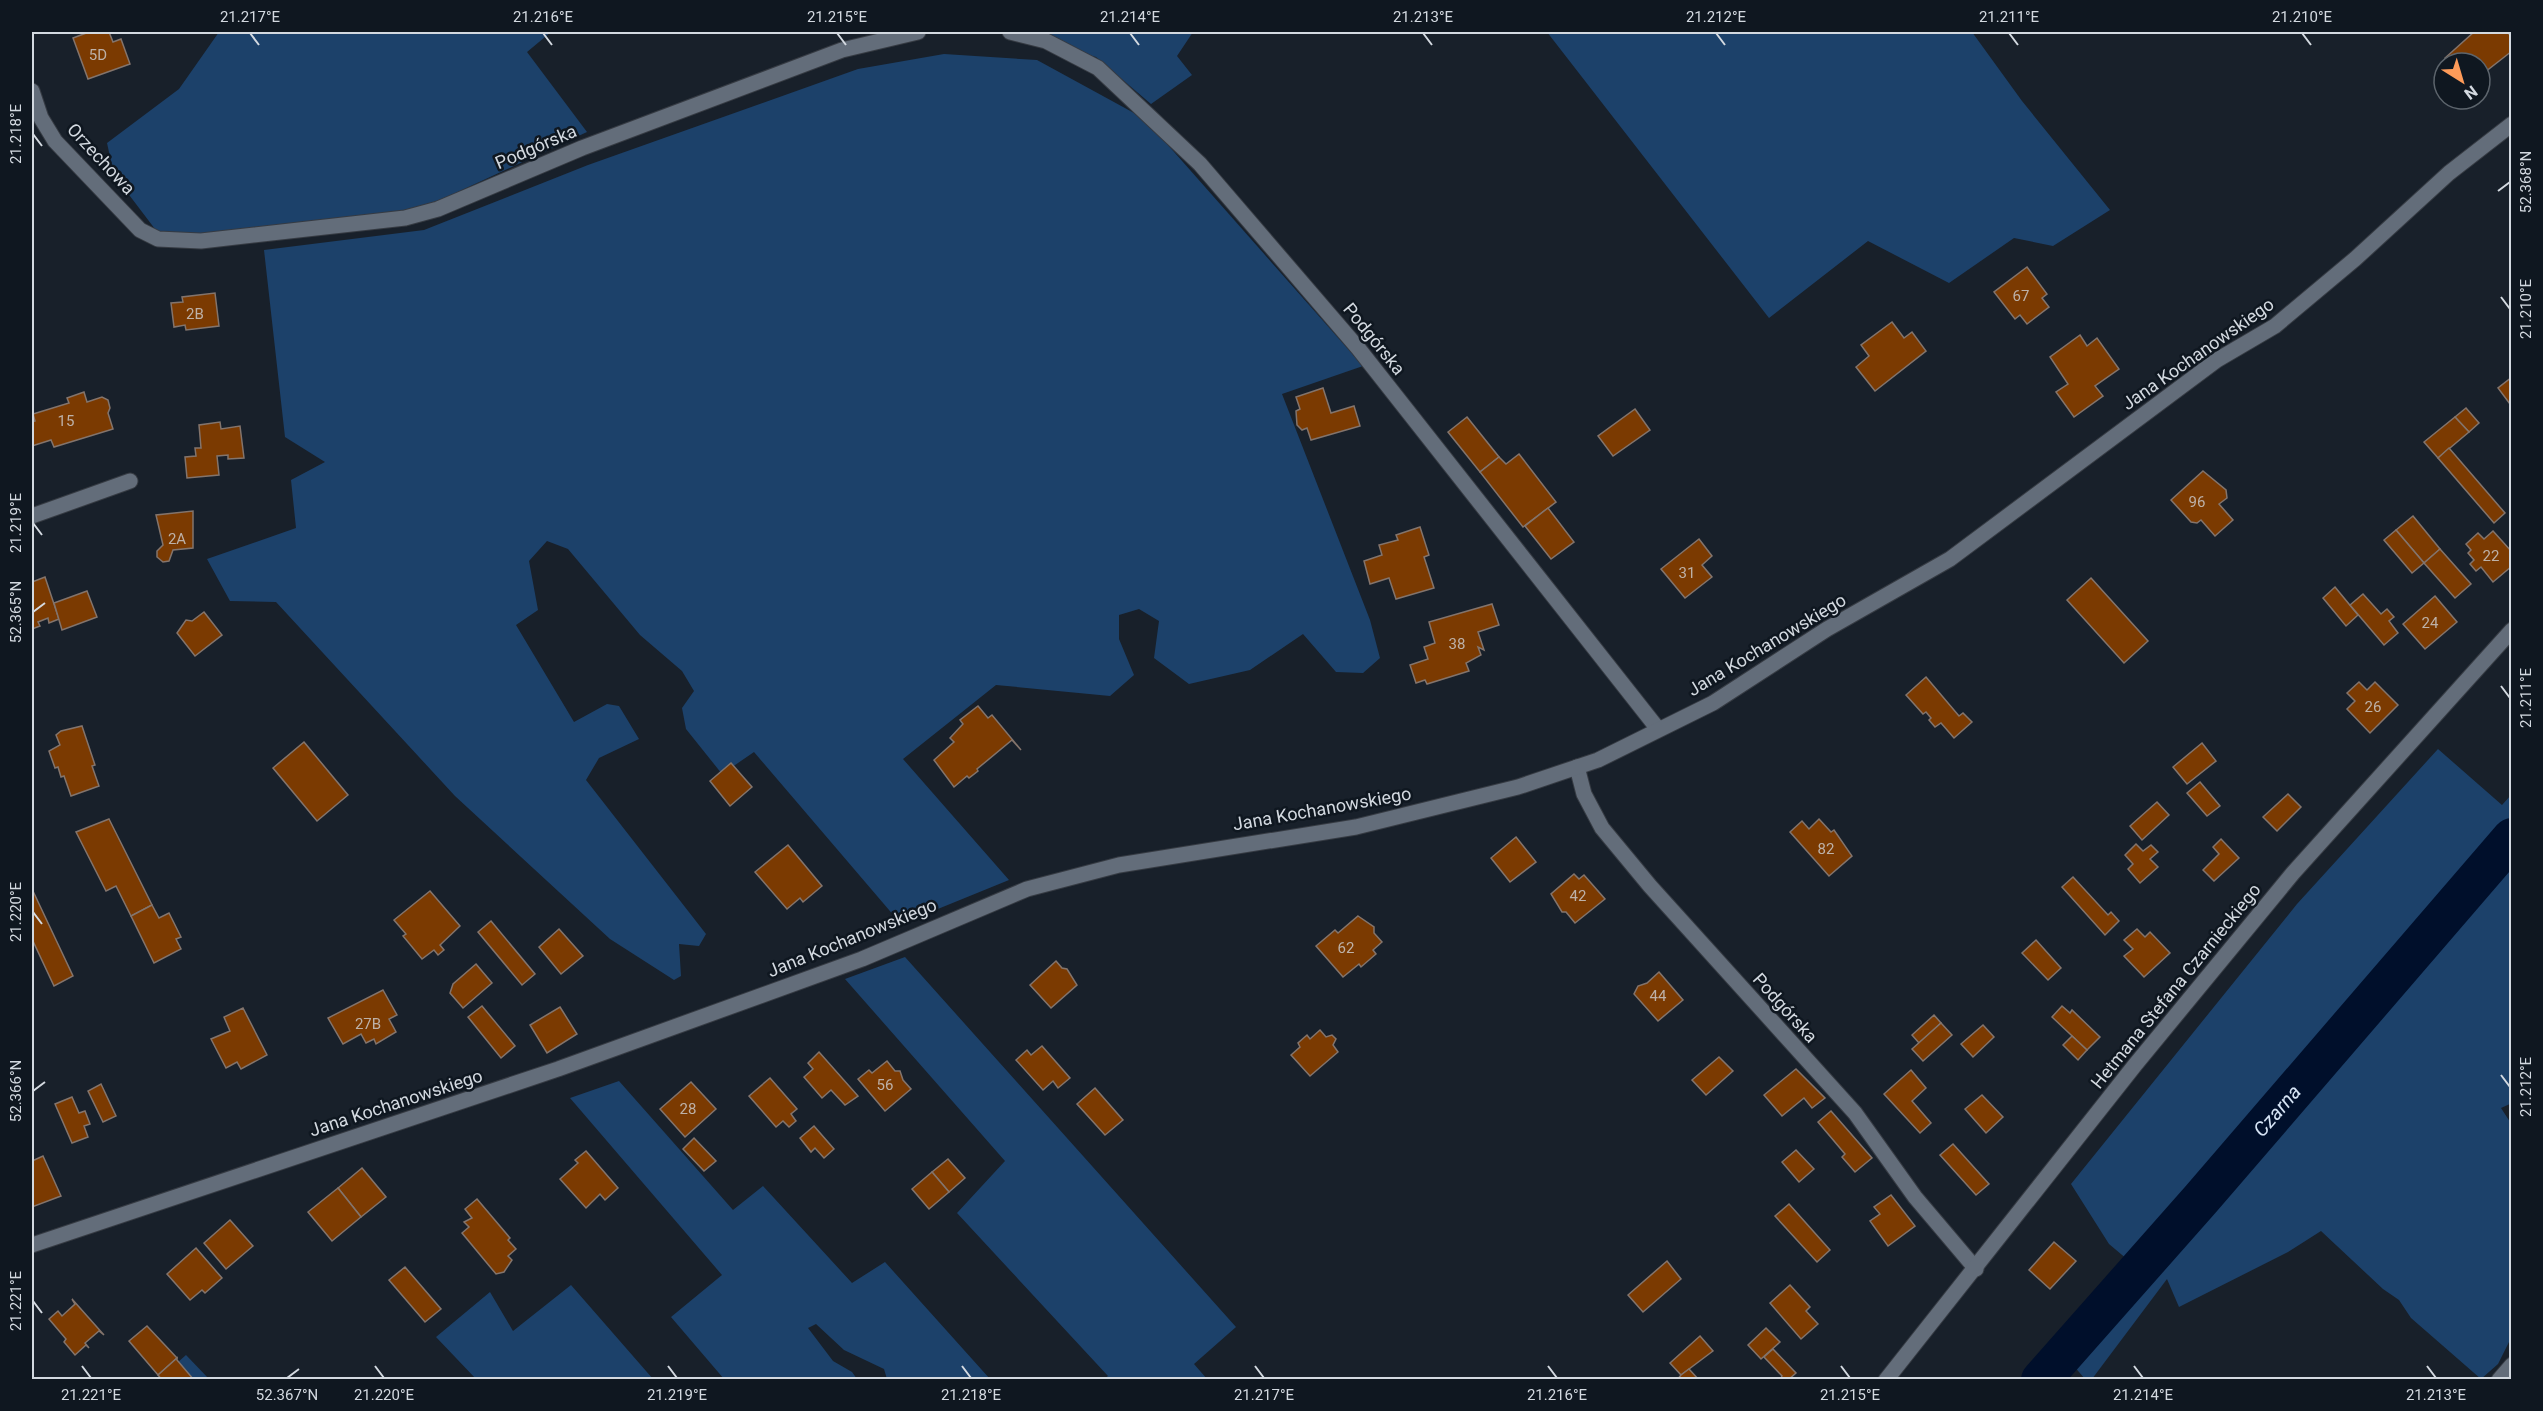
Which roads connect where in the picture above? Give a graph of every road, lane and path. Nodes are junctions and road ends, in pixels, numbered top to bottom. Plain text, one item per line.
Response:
1 (918, 32) edge
2 (1010, 32) edge
3 (32, 91) edge
4 (2511, 124) edge
5 (158, 239) joint
6 (130, 481) dead end
7 (32, 516) edge
8 (2511, 630) edge
9 (1658, 729) junction
10 (1577, 767) junction
11 (32, 1245) edge
12 (1976, 1269) junction
13 (2511, 1365) edge
14 (1886, 1380) edge
15 (2499, 1380) edge

1 - 5 street, Podgórska
2 - 9 street, Podgórska
3 - 5 street, Orzechowa
4 - 9 street, Jana Kochanowskiego
6 - 7 street
8 - 12 street, Hetmana Stefana Czarnieckiego
9 - 10 street, Jana Kochanowskiego
10 - 11 street, Jana Kochanowskiego
10 - 12 street, Podgórska
12 - 14 street, Hetmana Stefana Czarnieckiego
13 - 15 street

